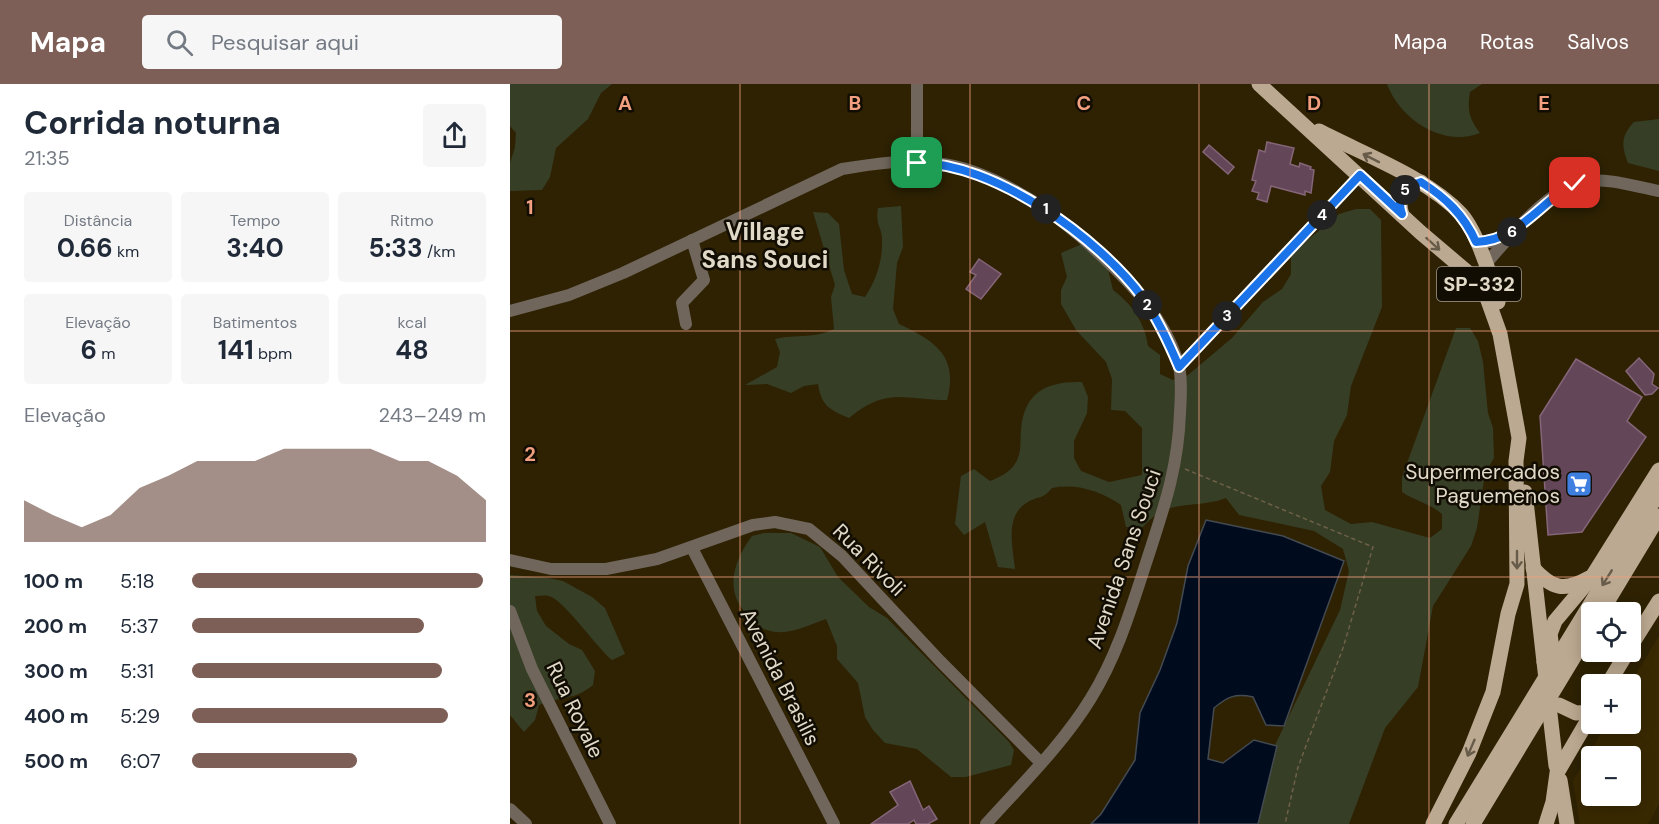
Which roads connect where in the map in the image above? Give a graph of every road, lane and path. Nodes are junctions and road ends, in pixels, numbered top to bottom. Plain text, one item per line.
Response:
1 (916, 84) edge
2 (1259, 84) edge
3 (1301, 122) junction
4 (917, 163) junction
5 (1360, 175) junction
6 (1421, 182) junction
7 (1659, 191) edge
8 (1402, 214) junction
9 (1517, 229) junction
10 (692, 240) junction
11 (1476, 242) junction
12 (1485, 265) junction
13 (510, 311) edge
14 (686, 324) dead end
15 (1179, 367) junction
16 (1519, 438) junction
17 (1176, 465) junction
18 (1658, 470) edge
19 (1659, 492) edge
20 (1659, 516) edge
21 (692, 548) junction
22 (510, 560) edge
23 (1533, 568) junction
24 (1592, 577) junction
25 (1659, 601) edge
26 (1607, 602) edge
27 (510, 611) edge
28 (1641, 630) edge
29 (1581, 645) edge
30 (1581, 712) edge
31 (1581, 731) edge
32 (1041, 763) junction
33 (1557, 770) junction
34 (510, 809) edge
35 (526, 824) edge
36 (610, 824) edge
37 (834, 824) edge
38 (986, 824) edge
39 (1285, 824) edge
40 (1433, 824) edge
41 (1456, 824) edge
42 (1473, 824) edge
43 (1546, 824) edge
44 (1567, 824) edge

1 - 4 street
2 - 3 main road, SP-332
3 - 5 main road, SP-332
6 -> 3 main road, SP-332
4 - 10 street, Avenida Sans Souci
4 - 15 street, Avenida Sans Souci
5 - 8 main road, SP-332
5 - 15 street
6 - 8 main road
6 - 11 main road, SP-332
7 - 9 street
8 -> 16 main road, SP-332
9 - 11 street
9 - 12 street
10 - 13 street, Avenida Sans Souci
10 - 14 street
11 - 12 main road, SP-332
12 - 16 main road, SP-332
15 - 17 street, Avenida Sans Souci
16 - 23 main road, SP-332
16 -> 40 main road
17 - 32 street, Avenida Sans Souci
17 - 39 path
18 - 24 main road
19 -> 41 main road
20 - 26 main road
21 - 22 street, Rua Rivoli
21 - 32 street, Rua Rivoli
21 - 37 street, Avenida Brasilis
23 - 24 main road
23 - 33 main road, SP-332, bridge
24 - 30 main road, bridge
25 - 28 main road
27 - 36 street, Rua Royale
29 - 42 main road
31 - 33 main road
32 - 38 street, Avenida Sans Souci
33 - 43 main road, SP-332
33 - 44 main road, SP-332
34 - 35 street

